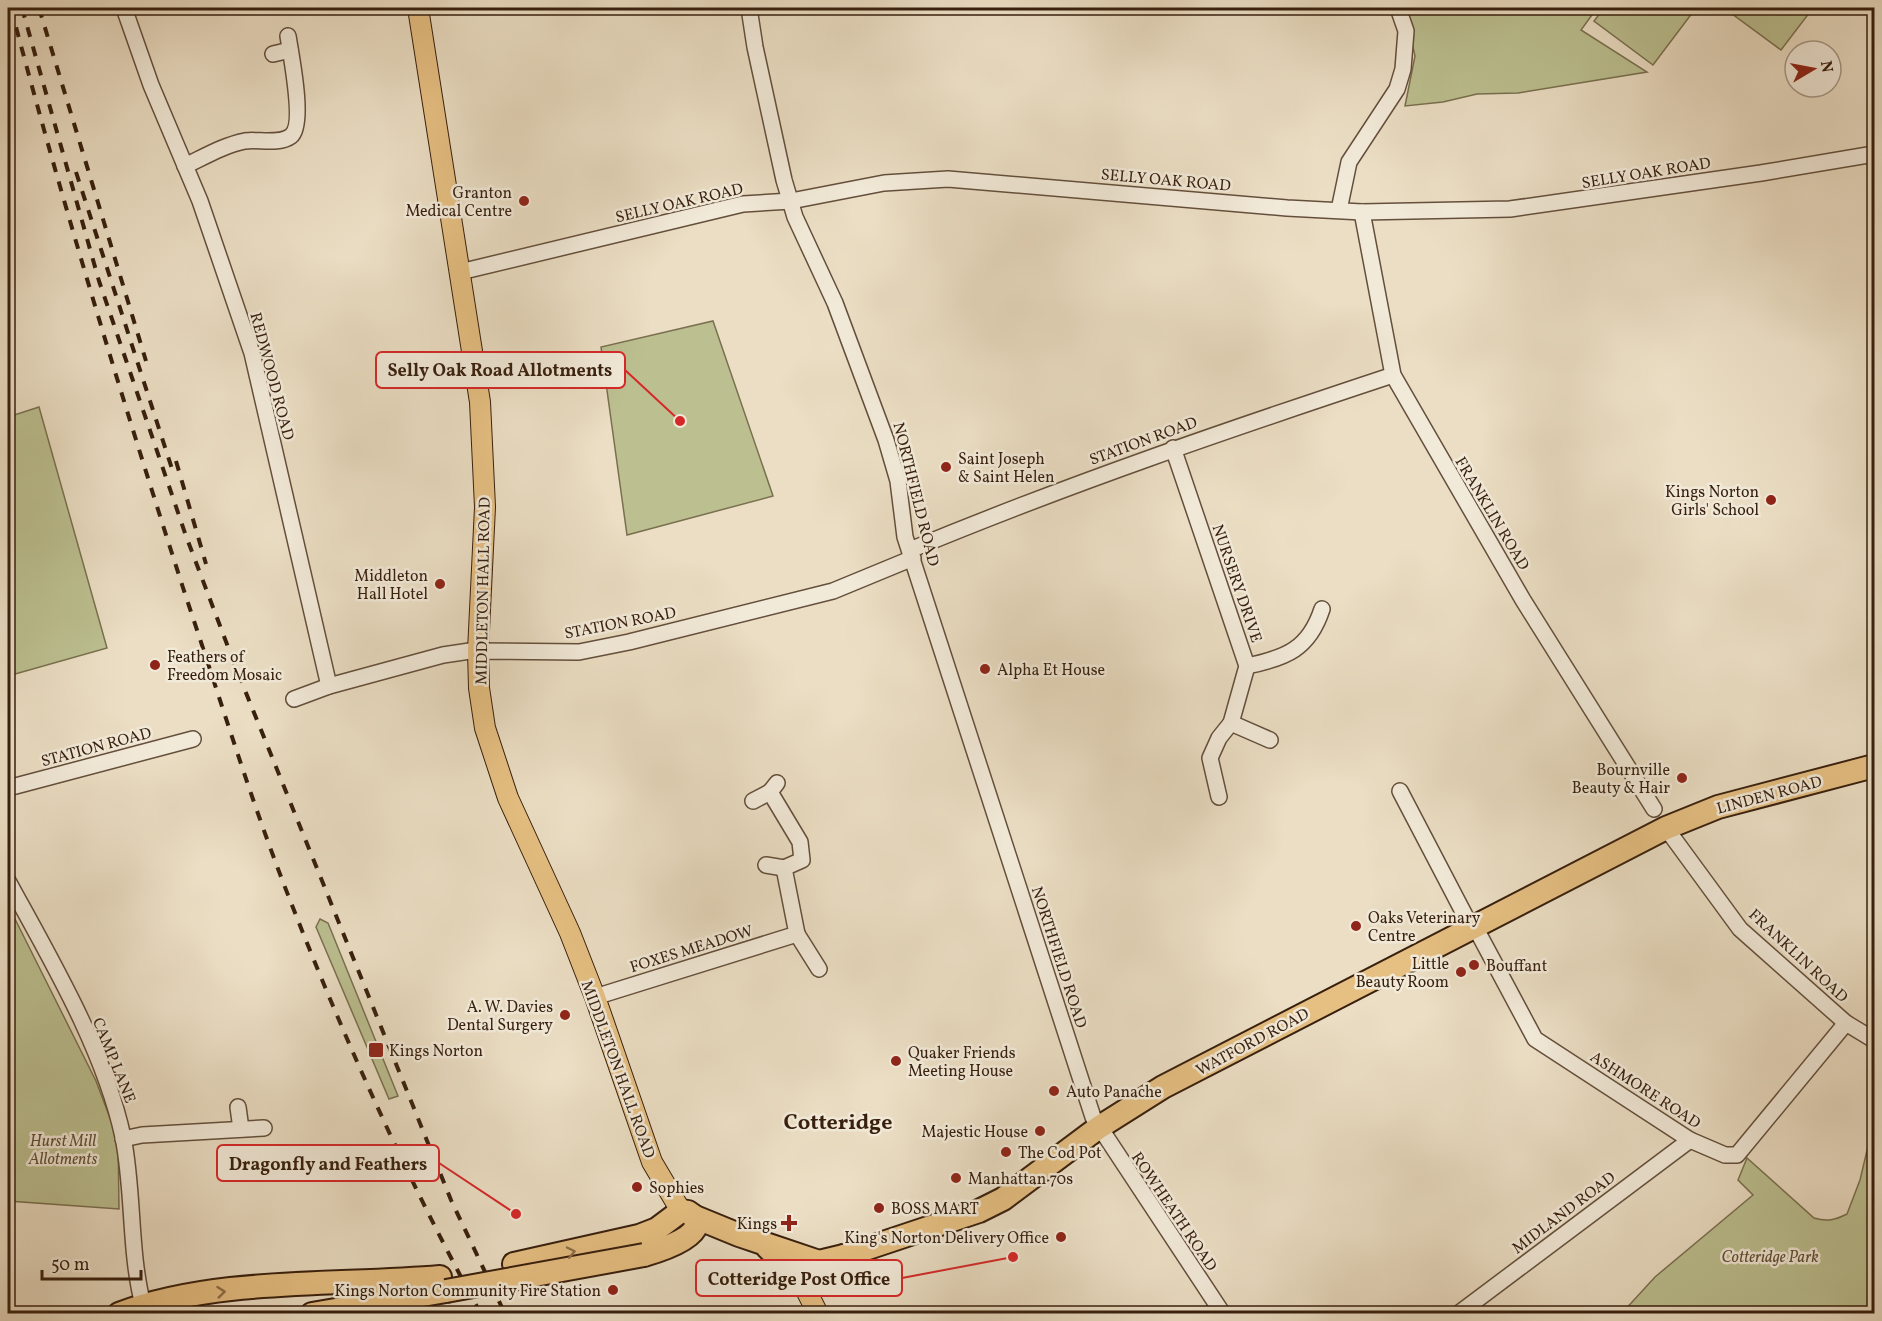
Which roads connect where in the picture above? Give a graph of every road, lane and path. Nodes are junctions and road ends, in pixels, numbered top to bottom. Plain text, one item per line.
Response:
1 (124, 8) edge
2 (418, 8) edge
3 (749, 8) edge
4 (1398, 8) edge
5 (273, 54) dead end
6 (1875, 154) edge
7 (185, 166) junction
8 (791, 201) junction
9 (1339, 210) junction
10 (1362, 212) junction
11 (460, 272) junction
12 (1393, 375) junction
13 (1173, 448) junction
14 (912, 554) junction
15 (1322, 609) dead end
16 (478, 651) junction
17 (1247, 666) junction
18 (329, 686) junction
19 (294, 699) dead end
20 (1231, 723) junction
21 (193, 739) dead end
22 (1270, 740) dead end
23 (1875, 766) edge
24 (8, 788) edge
25 (1400, 791) dead end
26 (1219, 797) dead end
27 (753, 801) dead end
28 (1654, 809) dead end
29 (1666, 828) junction
30 (766, 865) dead end
31 (784, 868) junction
32 (8, 881) edge
33 (1472, 926) junction
34 (797, 934) junction
35 (819, 969) dead end
36 (595, 997) junction
37 (1846, 1023) junction
38 (1875, 1040) edge
39 (238, 1107) dead end
40 (264, 1128) dead end
41 (1098, 1128) junction
42 (241, 1129) junction
43 (123, 1139) junction
44 (1690, 1140) junction
45 (685, 1223) junction
46 (812, 1273) junction
47 (438, 1283) junction
48 (144, 1309) edge
49 (119, 1314) edge
50 (312, 1314) edge
51 (819, 1314) edge
52 (1223, 1314) edge
53 (1458, 1314) edge

1 - 7 street, REDWOOD ROAD
2 - 11 main road, MIDDLETON HALL ROAD
3 - 8 street, NORTHFIELD ROAD
4 - 9 street
5 - 7 street
6 - 10 street, SELLY OAK ROAD
7 - 18 street, REDWOOD ROAD
8 - 9 street, SELLY OAK ROAD
8 - 11 street, SELLY OAK ROAD
8 - 14 street, NORTHFIELD ROAD
9 - 10 street, SELLY OAK ROAD
10 - 12 street, FRANKLIN ROAD
11 - 16 main road, MIDDLETON HALL ROAD
12 - 13 street, STATION ROAD
12 - 28 street, FRANKLIN ROAD
13 - 14 street, STATION ROAD
13 - 17 street, NURSERY DRIVE
14 - 16 street, STATION ROAD
14 - 41 street, NORTHFIELD ROAD
15 - 17 street
16 - 18 street, STATION ROAD
16 - 36 main road, MIDDLETON HALL ROAD
17 - 20 street, NURSERY DRIVE
18 - 19 street, STATION ROAD
20 - 22 street
20 - 26 street, NURSERY DRIVE
21 - 24 street, STATION ROAD
23 - 29 highway, LINDEN ROAD
25 - 33 street, ASHMORE ROAD
27 - 31 street
29 - 33 highway, WATFORD ROAD
29 - 37 street, FRANKLIN ROAD
30 - 31 street
31 - 34 street
32 - 43 street, CAMP LANE
33 - 41 highway, WATFORD ROAD
33 - 44 street, ASHMORE ROAD
34 - 35 street
34 - 36 street, FOXES MEADOW
36 - 45 main road, MIDDLETON HALL ROAD
37 - 38 street, FRANKLIN ROAD
37 - 44 street, ASHMORE ROAD
39 - 42 street
40 - 42 street
41 - 46 highway, WATFORD ROAD
41 - 52 street, ROWHEATH ROAD
42 - 43 street
43 - 48 street, CAMP LANE
44 - 53 street, MIDLAND ROAD
45 - 46 highway
47 -> 45 highway
45 - 47 highway, bridge
46 - 51 main road
48 -> 47 highway
47 - 50 highway
48 - 49 highway

